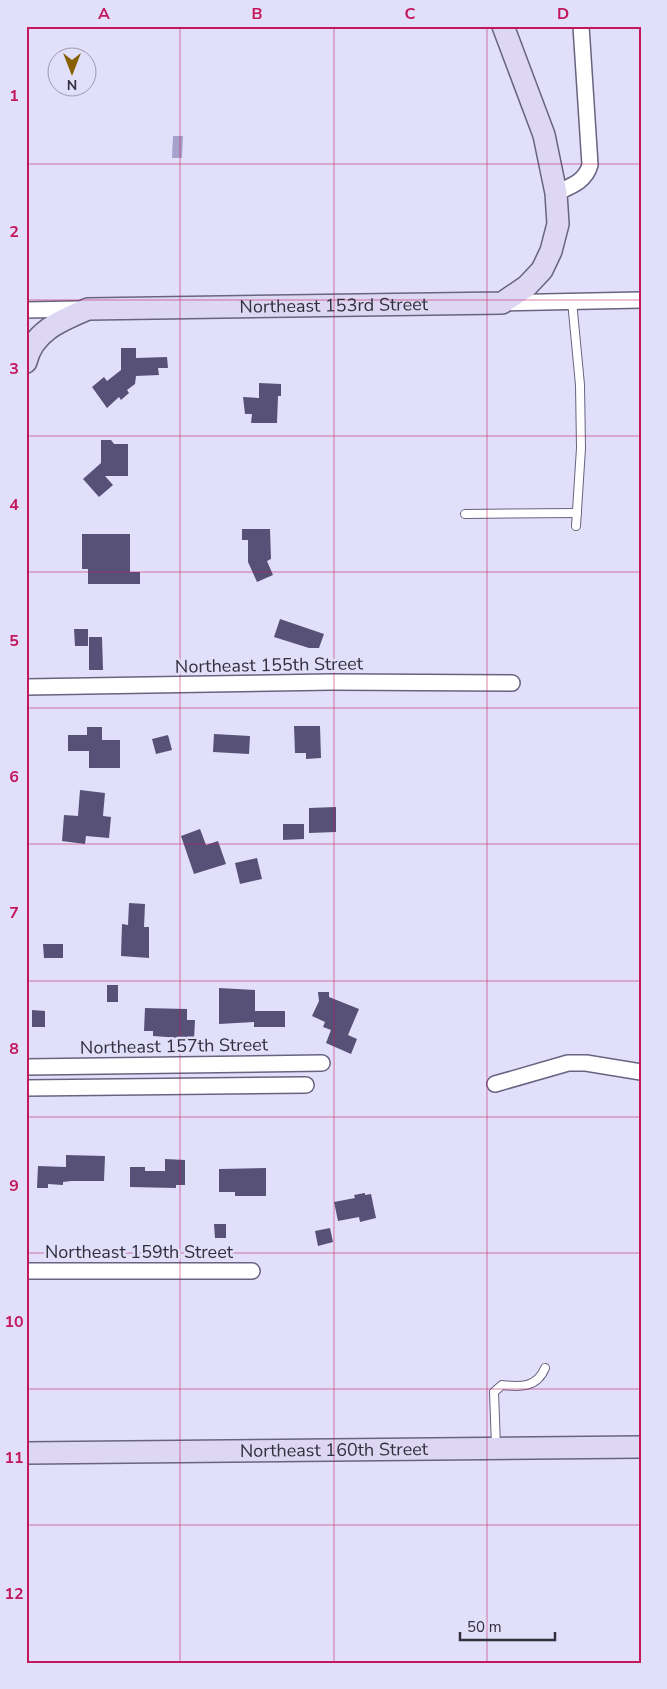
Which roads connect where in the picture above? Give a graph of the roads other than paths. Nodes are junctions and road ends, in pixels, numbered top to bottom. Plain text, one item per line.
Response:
1 (503, 26) edge
2 (581, 26) edge
3 (556, 193) junction
4 (641, 300) edge
5 (572, 301) junction
6 (502, 303) junction
7 (88, 309) junction
8 (26, 310) edge
9 (26, 362) edge
10 (577, 513) junction
11 (465, 514) dead end
12 (576, 526) dead end
13 (512, 683) dead end
14 (26, 687) edge
15 (322, 1063) dead end
16 (26, 1067) edge
17 (641, 1072) edge
18 (495, 1084) dead end
19 (306, 1085) dead end
20 (26, 1088) edge
21 (26, 1271) edge
22 (252, 1271) dead end
23 (545, 1368) dead end
24 (641, 1447) edge
25 (496, 1448) junction
26 (26, 1452) edge

1 - 3 street
2 - 3 street
3 - 6 street
4 - 5 street, Northeast 153rd Street
5 - 6 street, Northeast 153rd Street
5 - 10 lane
6 - 7 street, Northeast 153rd Street
7 - 8 street, Northeast 153rd Street
7 - 9 street
10 - 11 lane
10 - 12 lane
13 - 14 street, Northeast 155th Street
15 - 16 street, Northeast 157th Street
17 - 18 street
19 - 20 street
21 - 22 street, Northeast 159th Street
23 - 25 lane
24 - 25 street, Northeast 160th Street
25 - 26 street, Northeast 160th Street

